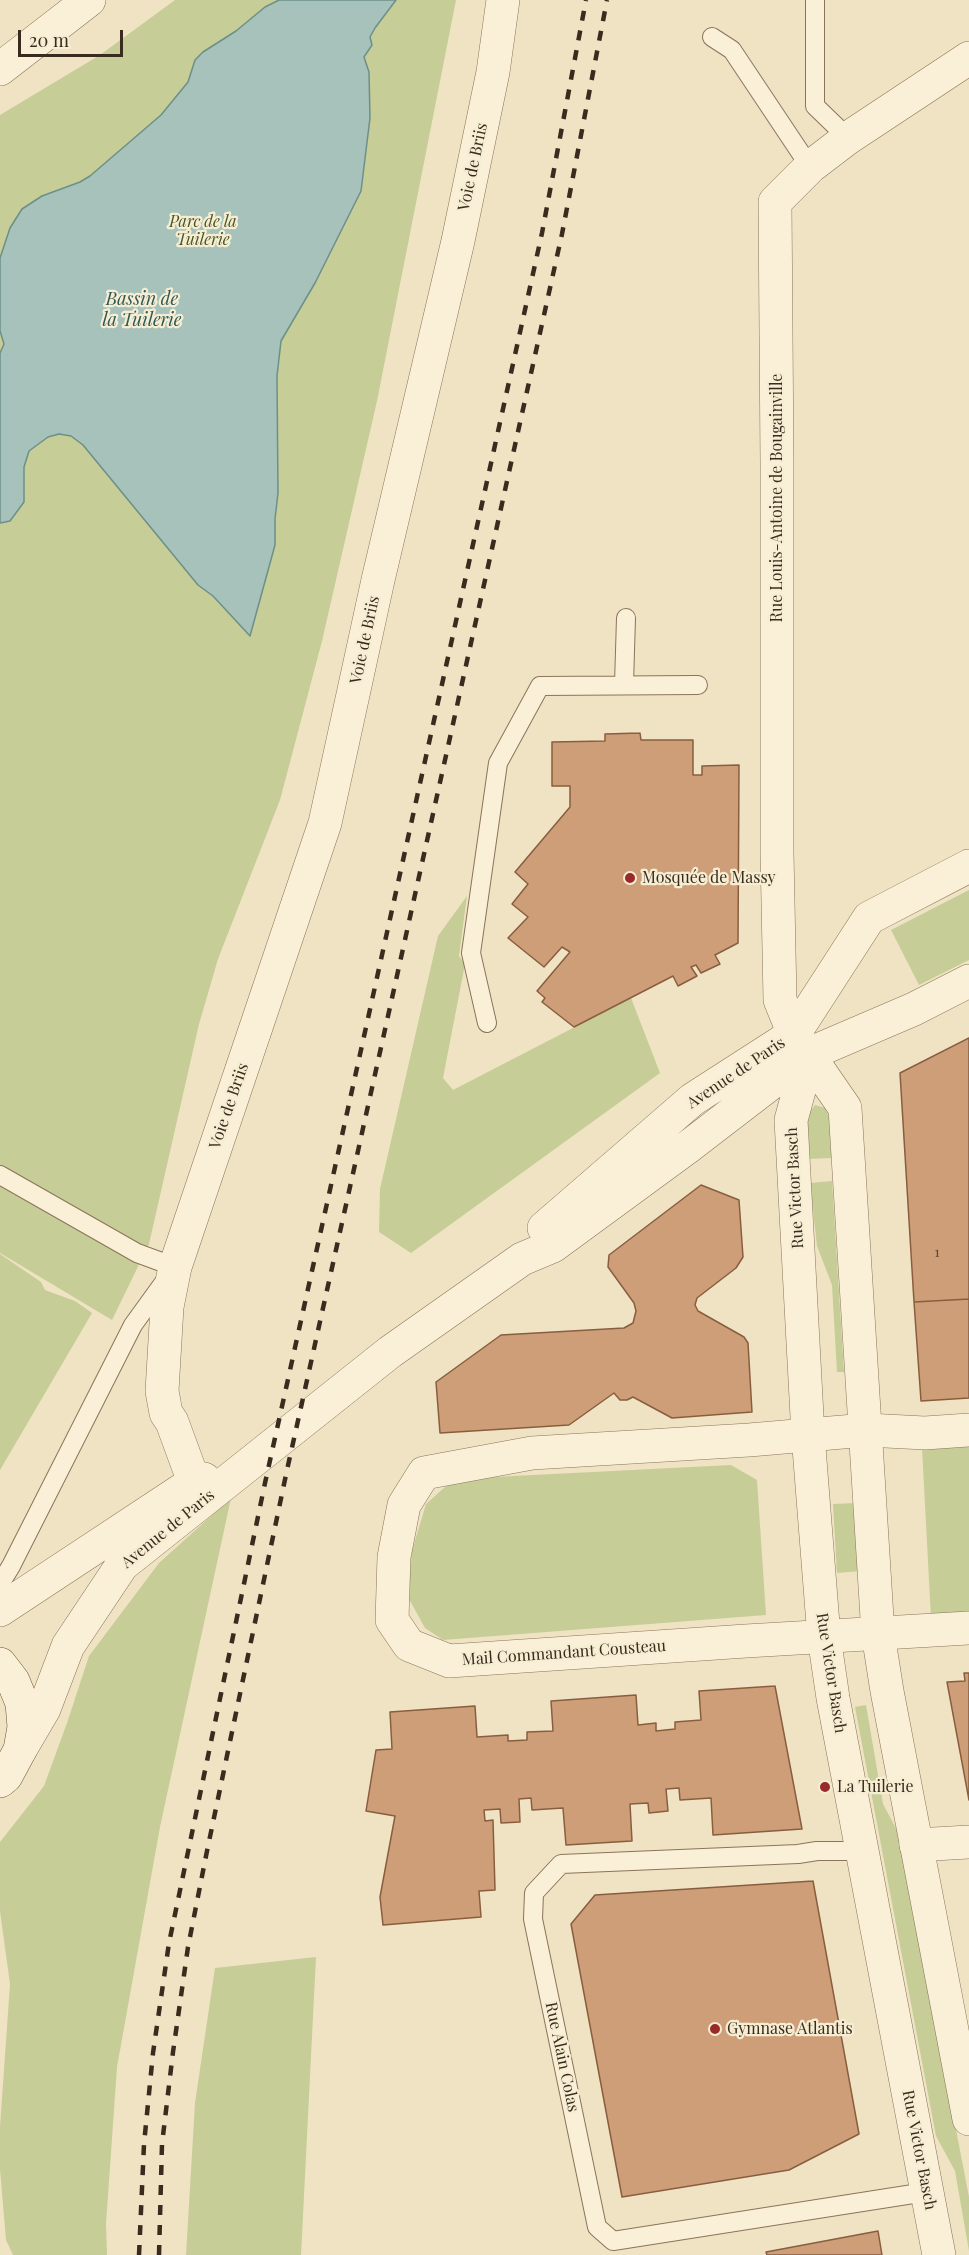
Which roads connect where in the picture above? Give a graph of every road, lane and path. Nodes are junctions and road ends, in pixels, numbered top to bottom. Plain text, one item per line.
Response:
1 (89, 0) edge
2 (503, 0) edge
3 (815, 0) edge
4 (712, 37) dead end
5 (969, 58) edge
6 (0, 69) edge
7 (848, 138) junction
8 (810, 167) junction
9 (626, 618) dead end
10 (624, 684) junction
11 (698, 685) dead end
12 (969, 866) edge
13 (969, 981) edge
14 (487, 1023) dead end
15 (802, 1044) junction
16 (0, 1175) edge
17 (175, 1267) junction
18 (866, 1430) junction
19 (969, 1430) edge
20 (808, 1435) junction
21 (238, 1472) junction
22 (194, 1482) junction
23 (0, 1584) edge
24 (0, 1610) edge
25 (969, 1628) edge
26 (878, 1634) junction
27 (824, 1637) junction
28 (0, 1664) edge
29 (20, 1750) junction
30 (0, 1781) edge
31 (969, 1842) edge
32 (916, 1845) junction
33 (864, 1851) junction
34 (969, 2120) edge
35 (926, 2192) junction
36 (939, 2255) edge

1 - 6 street
2 - 17 street, Voie de Briis
3 - 7 lane
4 - 8 lane
5 - 7 street, Rue Louis-Antoine de Bougainville
7 - 8 street, Rue Louis-Antoine de Bougainville
8 - 15 street, Rue Louis-Antoine de Bougainville
9 - 10 lane
10 - 11 lane
10 - 14 lane
12 - 15 street, Avenue de Paris
13 - 15 street, Avenue de Paris
15 - 18 street
15 - 20 street, Rue Victor Basch
15 - 21 street, Avenue de Paris
16 - 17 lane
17 - 22 street, Voie de Briis
17 - 23 lane, Voie de Briis
18 - 19 street
18 - 20 street, Mail Commandant Cousteau
18 - 26 street
20 - 27 street, Rue Victor Basch
20 - 27 street, Mail Commandant Cousteau
21 - 22 street, Avenue de Paris
21 - 29 street, Avenue de Paris
22 - 24 street, Avenue de Paris
25 - 26 street, Mail Commandant Cousteau
26 - 27 street, Mail Commandant Cousteau
26 - 32 street
27 - 33 street, Rue Victor Basch
28 - 29 street
29 - 30 street, Avenue de Paris
31 - 32 street
32 - 34 street
33 - 35 street, Rue Victor Basch
33 - 35 lane, Rue Alain Colas
35 - 36 street, Rue Victor Basch

